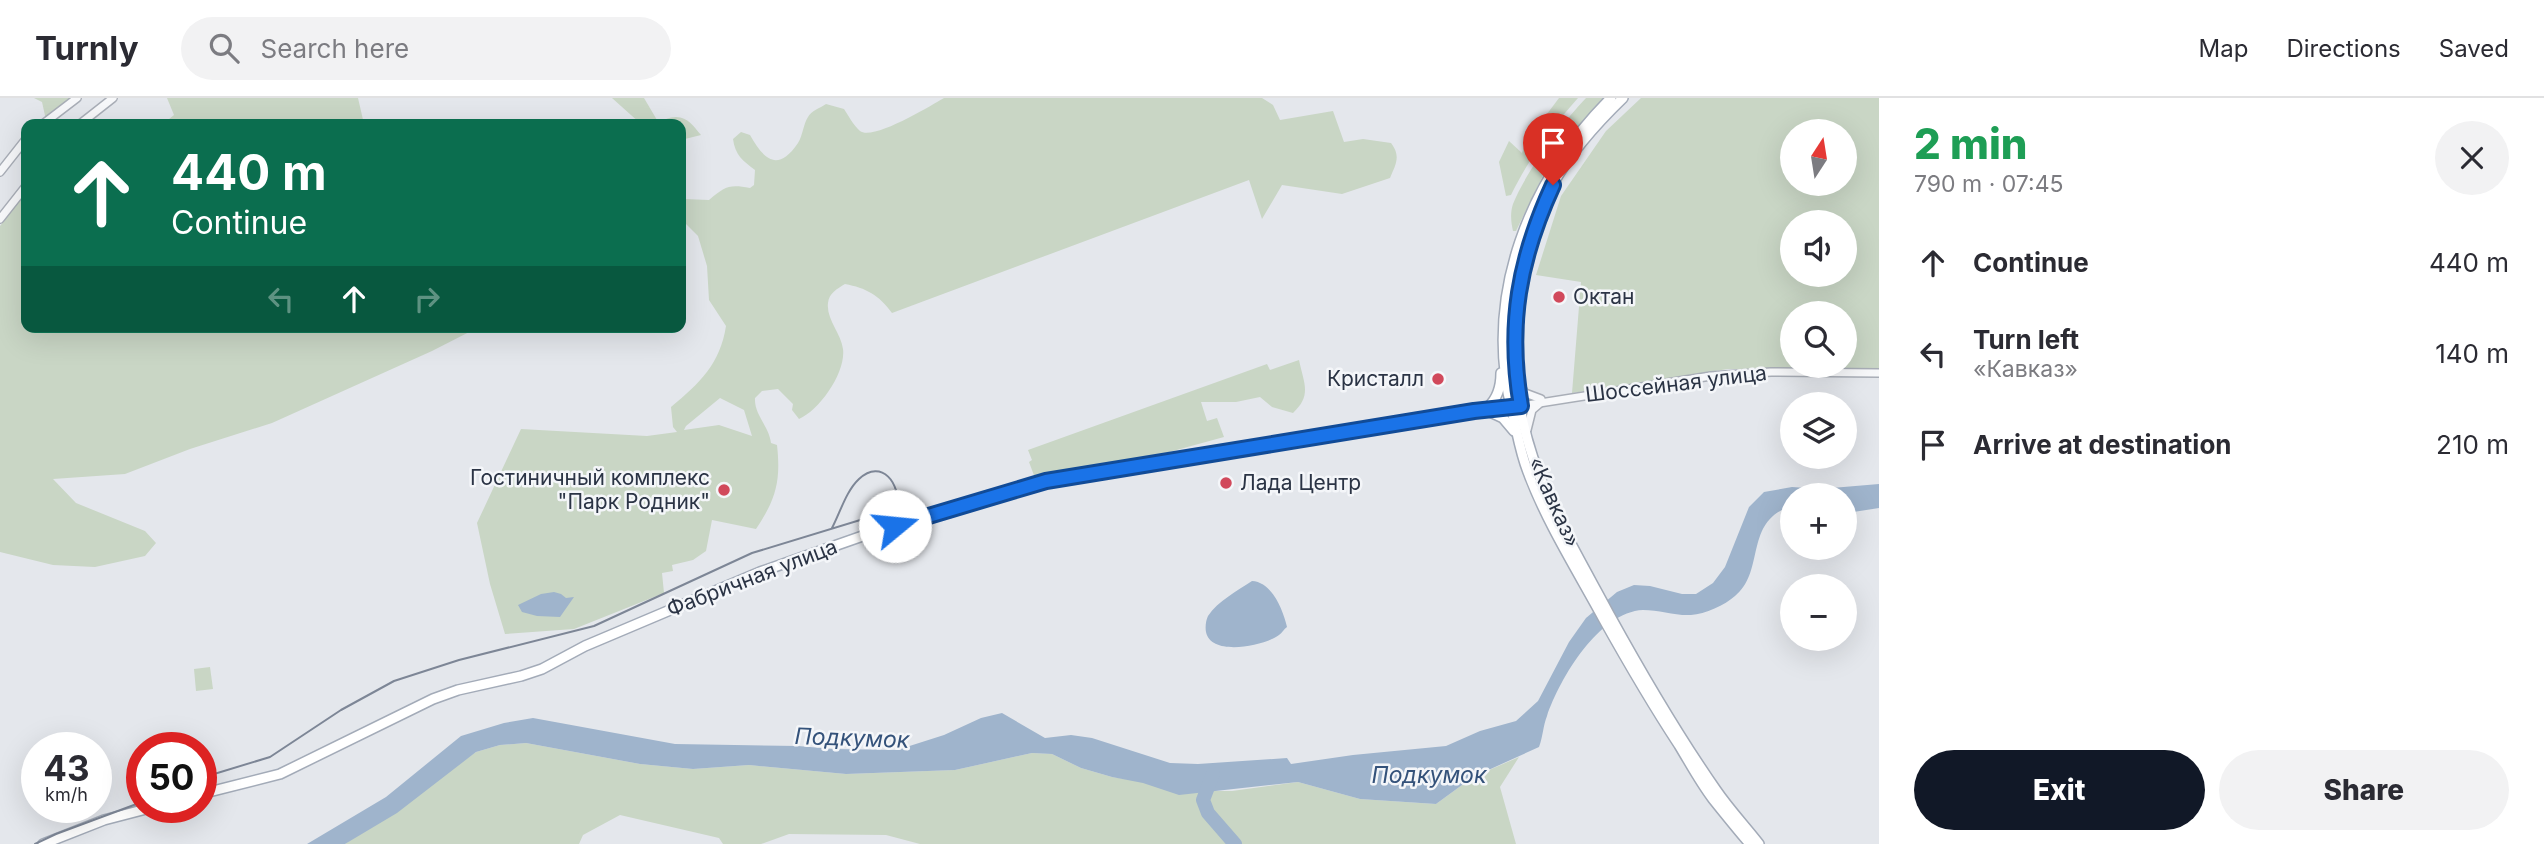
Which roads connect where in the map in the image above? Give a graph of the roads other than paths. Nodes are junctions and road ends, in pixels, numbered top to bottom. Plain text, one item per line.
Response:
1 (77, 98) edge
2 (113, 98) edge
3 (1611, 98) edge
4 (1623, 98) edge
5 (50, 119) edge
6 (87, 119) edge
7 (21, 145) edge
8 (0, 172) edge
9 (21, 192) edge
10 (0, 219) edge
11 (1508, 282) junction
12 (1879, 373) edge
13 (1516, 379) junction
14 (1541, 401) junction
15 (1516, 405) junction
16 (1488, 409) junction
17 (1522, 435) junction
18 (1552, 507) junction
19 (1591, 589) junction
20 (1620, 641) junction
21 (217, 790) edge
22 (126, 814) edge
23 (43, 844) edge
24 (1750, 844) edge
25 (1759, 844) edge

1 - 5 street
2 - 6 street
3 - 11 main road, «Кавказ»
4 - 13 main road, «Кавказ»
7 - 8 street
9 - 10 street
11 - 15 main road, «Кавказ»
11 - 16 main road
12 - 14 street, Шоссейная улица
13 - 14 street
13 - 15 main road, «Кавказ»
14 - 15 street, Шоссейная улица
14 - 17 street
15 - 16 main road, Фабричная улица
15 - 17 main road, «Кавказ»
15 - 18 main road
16 - 17 main road
16 - 21 main road, Фабричная улица
17 - 18 main road, «Кавказ»
17 - 19 main road, «Кавказ»
18 - 19 main road, «Кавказ»
19 - 20 main road, «Кавказ»
20 - 24 main road, «Кавказ»
20 - 25 main road, «Кавказ»
22 - 23 main road

